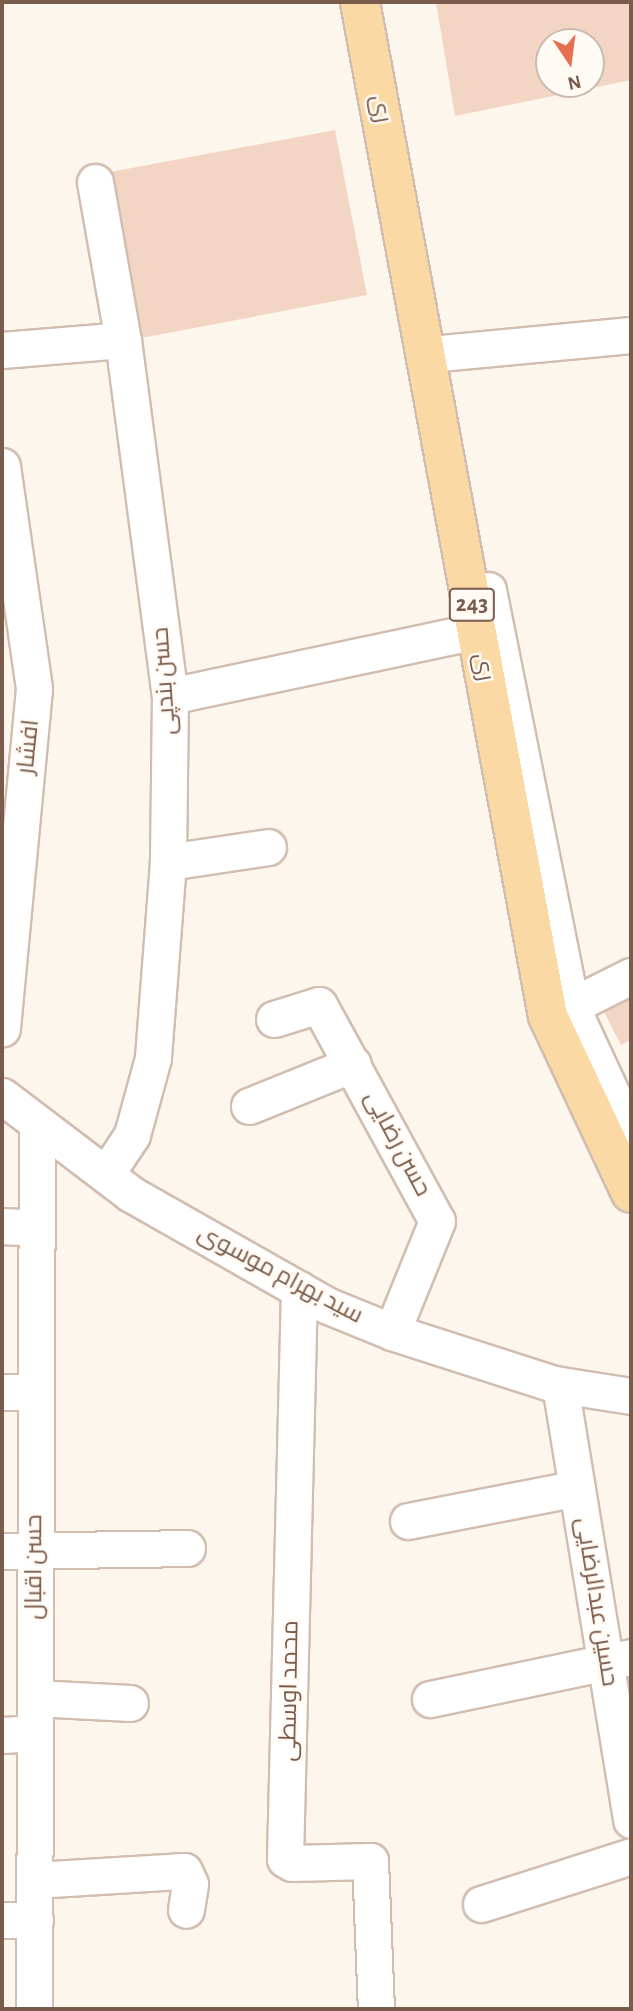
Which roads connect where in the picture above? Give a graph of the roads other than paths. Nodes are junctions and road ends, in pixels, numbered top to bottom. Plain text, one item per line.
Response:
1 (360, 2) edge
2 (376, 2) edge
3 (95, 182) dead end
4 (631, 335) edge
5 (123, 340) junction
6 (2, 350) edge
7 (441, 353) junction
8 (2, 466) edge
9 (476, 631) junction
10 (170, 696) junction
11 (268, 847) dead end
12 (168, 862) junction
13 (631, 976) edge
14 (571, 1006) junction
15 (274, 1019) dead end
16 (2, 1028) edge
17 (353, 1064) junction
18 (2, 1097) edge
19 (249, 1106) dead end
20 (37, 1125) junction
21 (631, 1135) edge
22 (106, 1174) junction
23 (631, 1193) edge
24 (2, 1226) edge
25 (36, 1228) junction
26 (299, 1289) junction
27 (392, 1332) junction
28 (560, 1385) junction
29 (2, 1392) edge
30 (36, 1392) junction
31 (631, 1396) edge
32 (577, 1488) junction
33 (408, 1521) dead end
34 (187, 1548) dead end
35 (19, 1551) edge
36 (618, 1659) edge
37 (35, 1698) junction
38 (430, 1699) dead end
39 (130, 1703) dead end
40 (18, 1734) edge
41 (631, 1820) edge
42 (631, 1856) edge
43 (34, 1880) junction
44 (481, 1904) dead end
45 (186, 1910) dead end
46 (18, 1920) edge
47 (34, 2009) edge
48 (376, 2009) edge

1 - 9 main road, ری / 243
2 - 7 street
3 - 5 street, حسن بندپی
4 - 7 street
5 - 6 street
5 - 10 street, حسن بندپی
7 - 14 street
8 - 16 street, افشار
9 - 10 street
9 - 23 main road, ری / 243
10 - 12 street, حسن بندپی
11 - 12 street
12 - 22 street, حسن بندپی
13 - 14 street
14 - 21 street
15 - 17 street, حسن رضایی
17 - 19 street
17 - 27 street, حسن رضایی
18 - 20 street, سید بهرام موسوی
20 - 22 street, سید بهرام موسوی
20 - 25 street, حسن اقبال
22 - 26 street, سید بهرام موسوی
24 - 25 street
25 - 30 street, حسن اقبال
26 - 27 street, سید بهرام موسوی
26 - 48 street, محمد اوسطی
27 - 28 street, سید بهرام موسوی
28 - 31 street, سید بهرام موسوی
28 - 32 street, حسین عبدالرضایی
29 - 30 street
30 - 35 street, حسن اقبال
32 - 33 street
32 - 36 street, حسین عبدالرضایی
34 - 35 street
35 - 37 street, حسن اقبال
36 - 38 street
36 - 41 street, حسین عبدالرضایی
37 - 39 street
37 - 40 street, حسن اقبال
40 - 43 street, حسن اقبال
42 - 44 street
43 - 45 street
43 - 46 street, حسن اقبال
46 - 47 street, حسن اقبال

